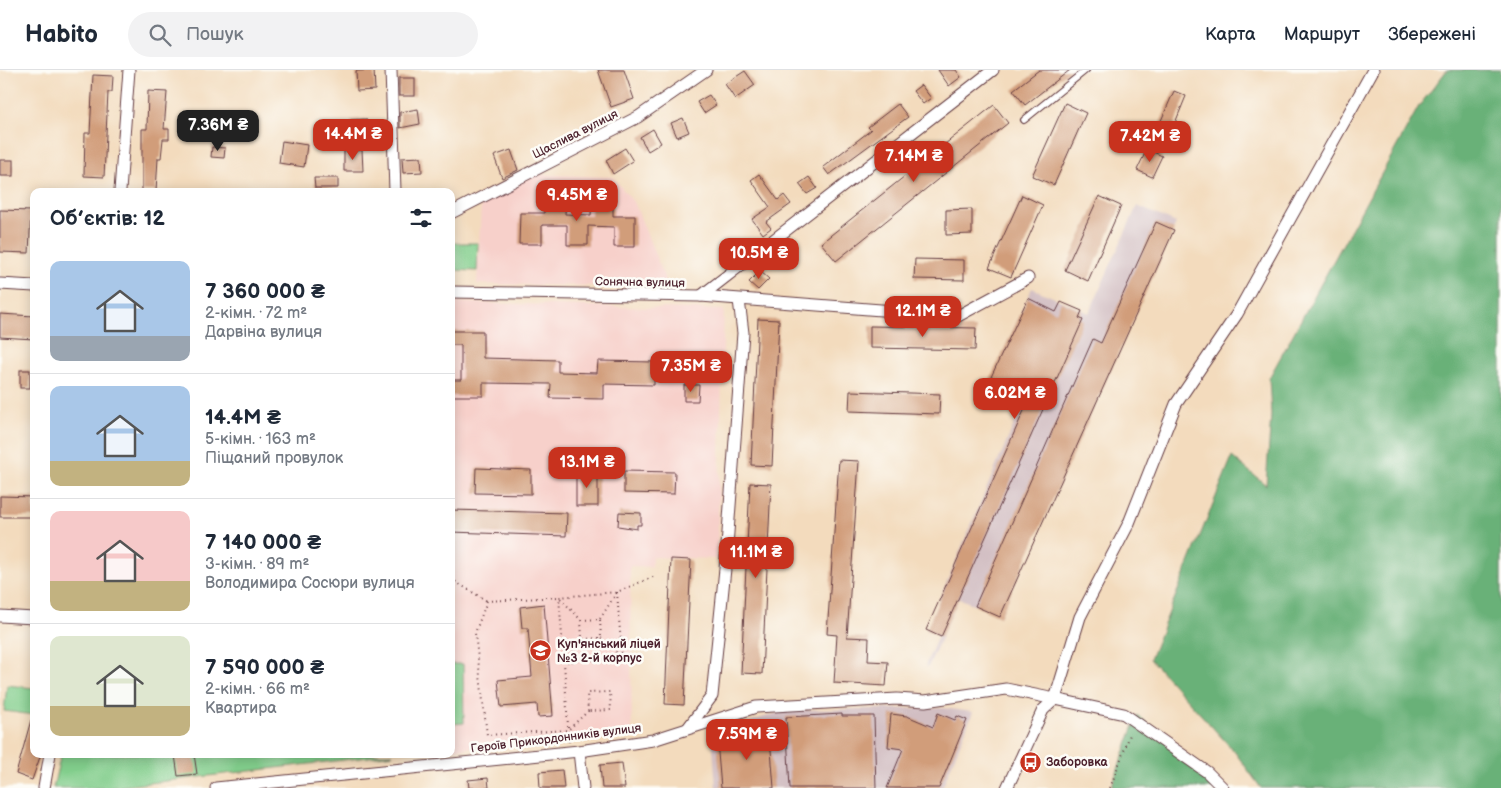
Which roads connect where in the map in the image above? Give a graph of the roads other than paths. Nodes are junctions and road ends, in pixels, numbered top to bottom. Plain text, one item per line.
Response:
1 (129, 70) edge
2 (391, 70) edge
3 (706, 70) edge
4 (993, 70) edge
5 (1086, 70) edge
6 (1373, 70) edge
7 (1024, 120) dead end
8 (120, 188) edge
9 (394, 188) edge
10 (455, 211) edge
11 (1028, 278) dead end
12 (0, 284) edge
13 (30, 286) edge
14 (455, 292) edge
15 (701, 296) junction
16 (739, 300) junction
17 (0, 616) edge
18 (30, 618) edge
19 (1055, 699) junction
20 (688, 728) junction
21 (574, 751) junction
22 (49, 758) edge
23 (44, 788) edge
24 (216, 788) edge
25 (583, 788) edge
26 (1007, 788) edge
27 (1223, 788) edge

1 - 8 street
2 - 9 street
3 - 10 street, Щаслива вулиця
4 - 15 street
5 - 7 lane
6 - 19 street
11 - 16 street, Сонячна вулиця
12 - 13 street
14 - 15 street, Сонячна вулиця
15 - 16 street, Сонячна вулиця
16 - 20 street
17 - 18 street
19 - 20 street, Героїв Прикордонників вулиця
19 - 26 street
19 - 27 street, Героїв Прикордонників вулиця
20 - 21 street, Героїв Прикордонників вулиця
21 - 24 street, Героїв Прикордонників вулиця
21 - 25 street
22 - 23 street

